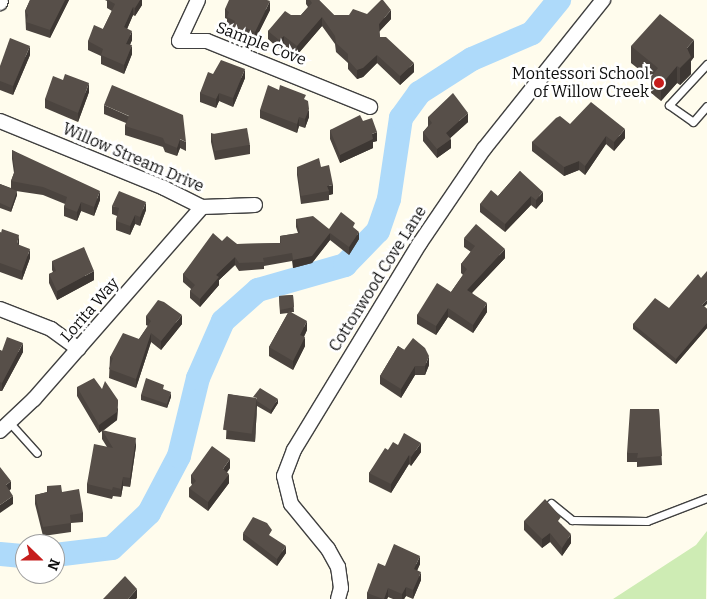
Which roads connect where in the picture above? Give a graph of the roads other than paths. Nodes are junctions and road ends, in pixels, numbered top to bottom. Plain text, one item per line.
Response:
1 (198, 0) edge
2 (603, 0) edge
3 (707, 64) edge
4 (707, 106) edge
5 (370, 107) dead end
6 (0, 122) edge
7 (255, 206) dead end
8 (202, 207) junction
9 (0, 309) edge
10 (79, 348) junction
11 (5, 427) edge
12 (37, 452) dead end
13 (707, 498) edge
14 (551, 503) edge
15 (338, 599) edge

1 - 5 street, Sample Cove
2 - 15 street, Cottonwood Cove Lane
3 - 4 lane
6 - 8 street, Willow Stream Drive
7 - 8 street, Willow Stream Drive
8 - 10 street, Lorita Way
9 - 10 street
10 - 11 street, Lorita Way
11 - 12 lane
13 - 14 lane

